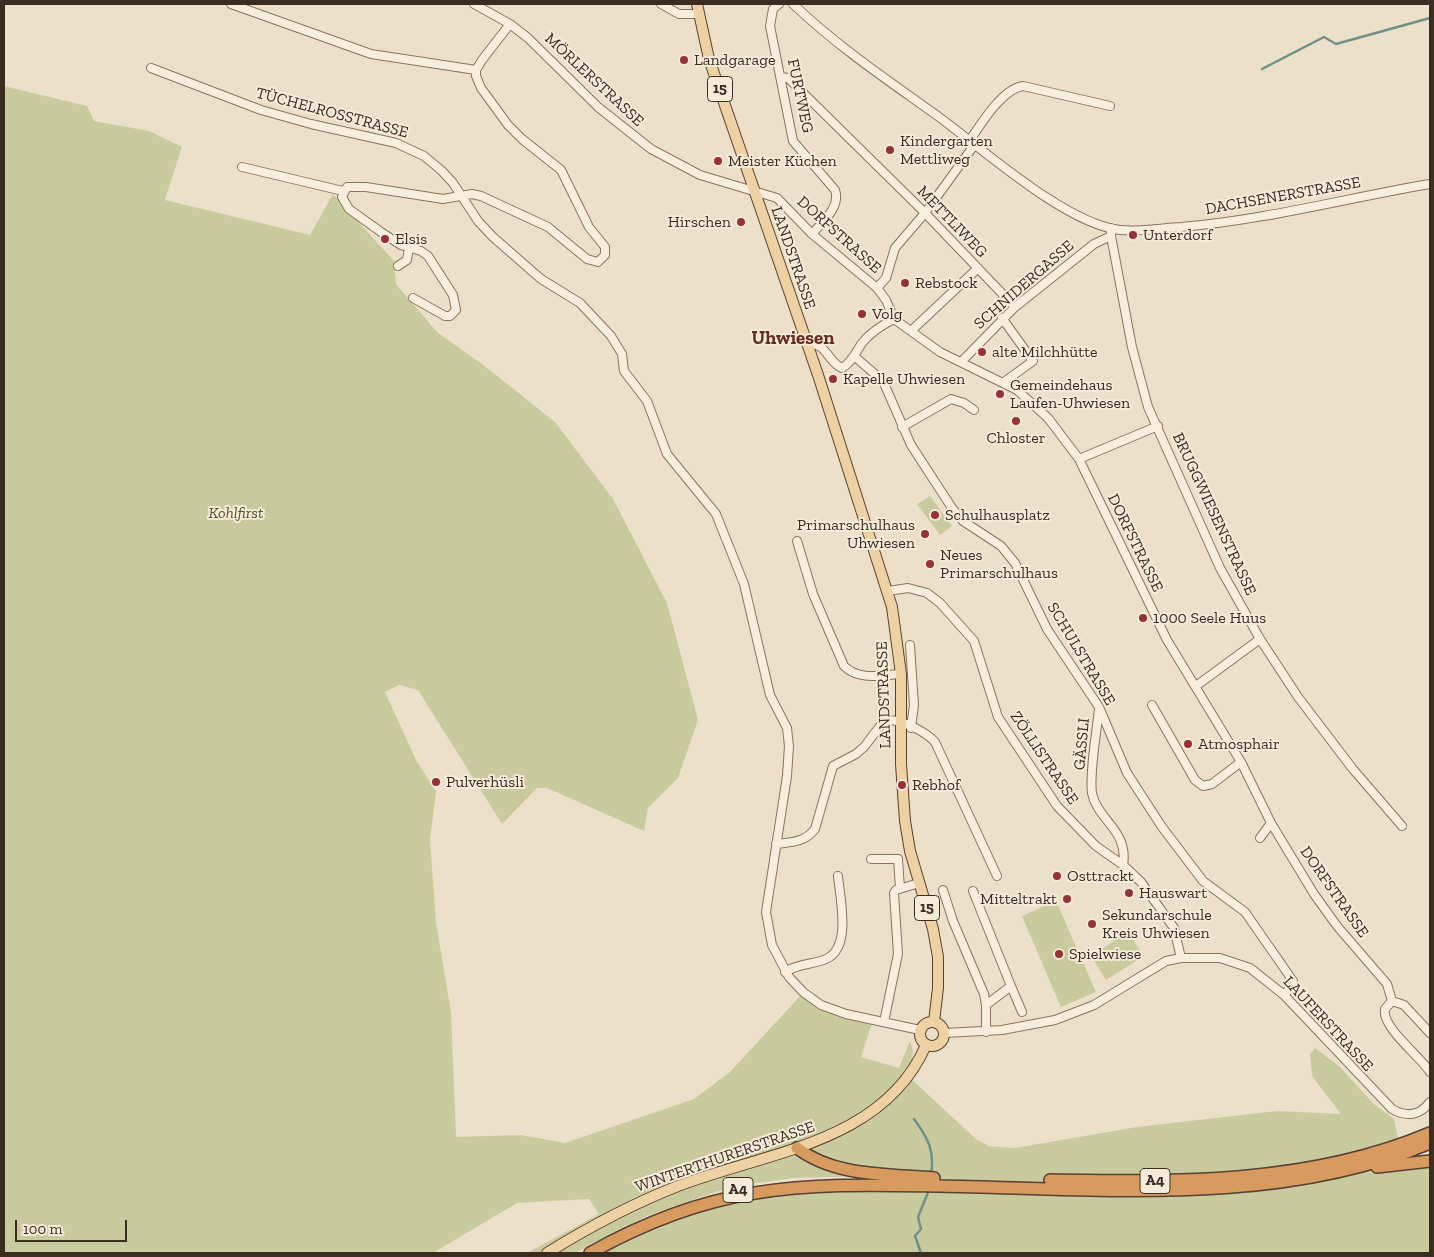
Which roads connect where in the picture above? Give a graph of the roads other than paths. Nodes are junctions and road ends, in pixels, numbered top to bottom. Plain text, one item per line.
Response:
1 (231, 4) edge
2 (474, 4) edge
3 (661, 4) edge
4 (778, 4) edge
5 (793, 4) edge
6 (698, 9) edge
7 (510, 24) junction
8 (151, 68) dead end
9 (476, 70) junction
10 (782, 77) junction
11 (1110, 106) dead end
12 (972, 142) junction
13 (242, 168) dead end
14 (1430, 184) edge
15 (343, 191) junction
16 (754, 191) junction
17 (462, 197) junction
18 (925, 213) junction
19 (1111, 232) junction
20 (812, 234) junction
21 (409, 247) junction
22 (398, 266) dead end
23 (978, 268) junction
24 (877, 288) junction
25 (413, 298) dead end
26 (1015, 307) junction
27 (1002, 318) junction
28 (894, 319) junction
29 (911, 331) junction
30 (807, 345) junction
31 (854, 356) junction
32 (961, 362) junction
33 (1004, 382) junction
34 (974, 410) dead end
35 (1158, 426) junction
36 (902, 427) junction
37 (1079, 459) junction
38 (797, 541) dead end
39 (888, 591) junction
40 (1260, 639) junction
41 (910, 645) dead end
42 (901, 674) junction
43 (1196, 686) junction
44 (1152, 705) dead end
45 (1099, 707) junction
46 (906, 726) junction
47 (1241, 762) junction
48 (1271, 823) junction
49 (1402, 826) dead end
50 (1260, 838) dead end
51 (776, 844) junction
52 (870, 859) dead end
53 (1123, 865) junction
54 (838, 876) dead end
55 (997, 876) dead end
56 (919, 883) junction
57 (900, 888) junction
58 (943, 890) dead end
59 (973, 891) dead end
60 (1181, 958) junction
61 (786, 972) junction
62 (1011, 986) junction
63 (1284, 995) junction
64 (1392, 1001) junction
65 (986, 1005) junction
66 (1022, 1012) dead end
67 (884, 1022) junction
68 (934, 1022) junction
69 (920, 1030) junction
70 (986, 1032) junction
71 (944, 1033) junction
72 (1430, 1033) edge
73 (926, 1045) junction
74 (1430, 1072) edge
75 (1430, 1102) edge
76 (1430, 1133) edge
77 (1430, 1143) edge
78 (801, 1152) junction
79 (1430, 1161) edge
80 (1331, 1173) junction
81 (902, 1180) junction
82 (956, 1182) junction
83 (547, 1253) edge
84 (590, 1253) edge

1 - 9 street
2 - 7 street, MÖRLERSTRASSE
3 - 6 street
4 - 10 street, FURTWEG
5 - 12 street, DACHSENERSTRASSE
6 - 16 main road, LANDSTRASSE / 15
7 - 9 street
7 - 16 street, MÖRLERSTRASSE
8 - 17 street, TÜCHELROSSTRASSE
9 - 17 street
10 - 18 street, METTLIWEG
10 - 20 street, FURTWEG
11 - 12 street
12 - 18 street
12 - 19 street, DACHSENERSTRASSE
13 - 15 street
14 - 19 street, DACHSENERSTRASSE
15 - 17 street
15 - 21 street
16 - 20 street, DORFSTRASSE
16 - 30 main road, LANDSTRASSE / 15
17 - 51 street, TÜCHELROSSTRASSE
18 - 23 street, METTLIWEG
18 - 24 street
19 - 26 street, SCHNIDERGASSE
19 - 35 street, BRUGGWIESENSTRASSE
20 - 24 street, DORFSTRASSE
21 - 22 street
21 - 25 street
23 - 26 street, METTLIWEG
23 - 29 street
24 - 28 street, DORFSTRASSE
26 - 27 street, SCHNIDERGASSE
27 - 32 street, SCHNIDERGASSE
27 - 33 street
28 - 29 street, DORFSTRASSE
28 - 31 street
29 - 32 street, DORFSTRASSE
30 - 31 street
30 - 39 main road, LANDSTRASSE / 15
31 - 36 street, SCHULSTRASSE
32 - 33 street, DORFSTRASSE
33 - 37 street, DORFSTRASSE
34 - 36 street
35 - 37 street
35 - 40 street, BRUGGWIESENSTRASSE
36 - 45 street, SCHULSTRASSE
37 - 43 street, DORFSTRASSE
38 - 42 street
39 - 42 main road, LANDSTRASSE / 15
39 - 53 street, ZÖLLISTRASSE
40 - 43 street
40 - 49 street, BRUGGWIESENSTRASSE
41 - 46 street
42 - 46 main road, LANDSTRASSE / 15
43 - 47 street, DORFSTRASSE
44 - 47 street
45 - 53 street, GÄSSLI
45 - 63 street, SCHULSTRASSE
46 - 51 street
46 - 55 street
46 - 56 main road, LANDSTRASSE / 15
47 - 48 street, DORFSTRASSE
48 - 50 street
48 - 64 street, DORFSTRASSE
51 - 61 street, TÜCHELROSSTRASSE
52 - 57 street
53 - 60 street, ZÖLLISTRASSE
54 - 61 street
56 - 57 street
56 - 68 main road, LANDSTRASSE / 15
57 - 67 street
58 - 65 street
59 - 62 street
60 - 63 street, LAUFERSTRASSE
60 - 70 street, LAUFERSTRASSE
61 - 67 street, TÜCHELROSSTRASSE
62 - 65 street
62 - 66 street
63 - 75 street, LAUFERSTRASSE
64 - 72 street
64 - 74 street
65 - 70 street
67 - 69 street, TÜCHELROSSTRASSE
68 - 69 main road
68 - 71 main road
69 - 73 main road
70 - 71 street, LAUFERSTRASSE
71 - 73 main road
73 - 78 main road, WINTERTHURERSTRASSE
76 - 82 highway, A4
77 - 80 highway, A4
78 - 81 highway
78 - 83 main road, WINTERTHURERSTRASSE
79 - 80 highway
80 - 82 highway, A4
81 - 82 highway, A4
81 - 82 highway, A4
81 - 84 highway, A4

